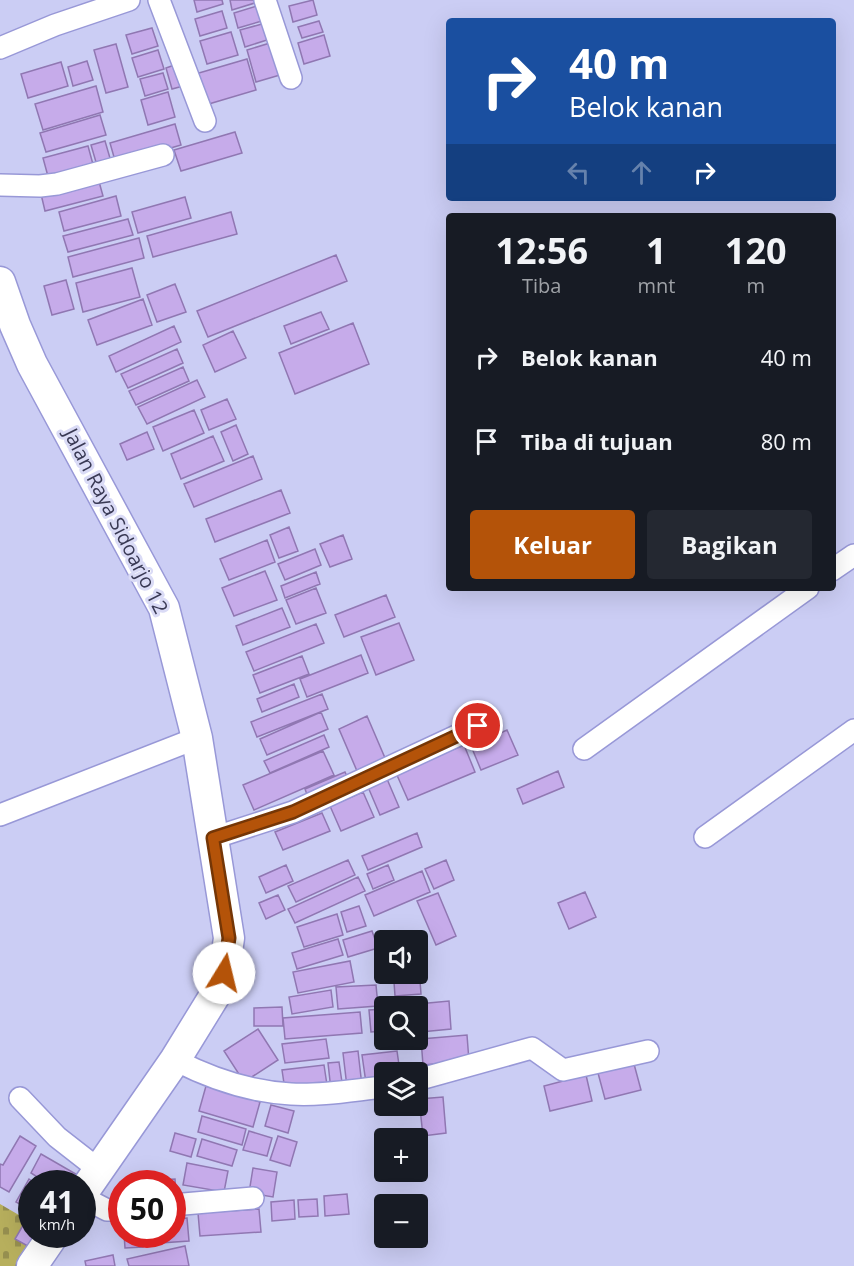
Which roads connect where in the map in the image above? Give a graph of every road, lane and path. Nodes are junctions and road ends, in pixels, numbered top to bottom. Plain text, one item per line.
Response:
1 (129, 0) edge
2 (159, 0) edge
3 (265, 0) edge
4 (0, 48) edge
5 (291, 78) dead end
6 (205, 121) dead end
7 (163, 155) dead end
8 (5, 185) edge
9 (1, 292) edge
10 (854, 555) edge
11 (836, 567) edge
12 (804, 591) edge
13 (478, 726) dead end
14 (854, 730) edge
15 (196, 738) junction
16 (584, 749) dead end
17 (0, 815) edge
18 (218, 837) junction
19 (705, 837) dead end
20 (648, 1051) dead end
21 (186, 1065) junction
22 (428, 1077) edge
23 (374, 1088) edge
24 (20, 1098) dead end
25 (98, 1169) junction
26 (253, 1198) dead end
27 (98, 1203) edge
28 (186, 1204) edge
29 (44, 1248) edge
30 (32, 1266) edge

1 - 4 street
2 - 6 street
3 - 5 street
7 - 8 street
9 - 15 main road, Jalan Raya Sidoarjo 12
10 - 11 street
12 - 16 street
13 - 18 street
14 - 19 street
15 - 17 street
15 - 18 main road, Jalan Raya Sidoarjo 12
18 - 21 main road, Jalan Raya Sidoarjo 12
20 - 22 street
21 - 23 street
21 - 25 main road, Jalan Raya Sidoarjo 12
24 - 25 street
25 - 27 main road, Jalan Raya Sidoarjo 12
26 - 28 street
29 - 30 main road

